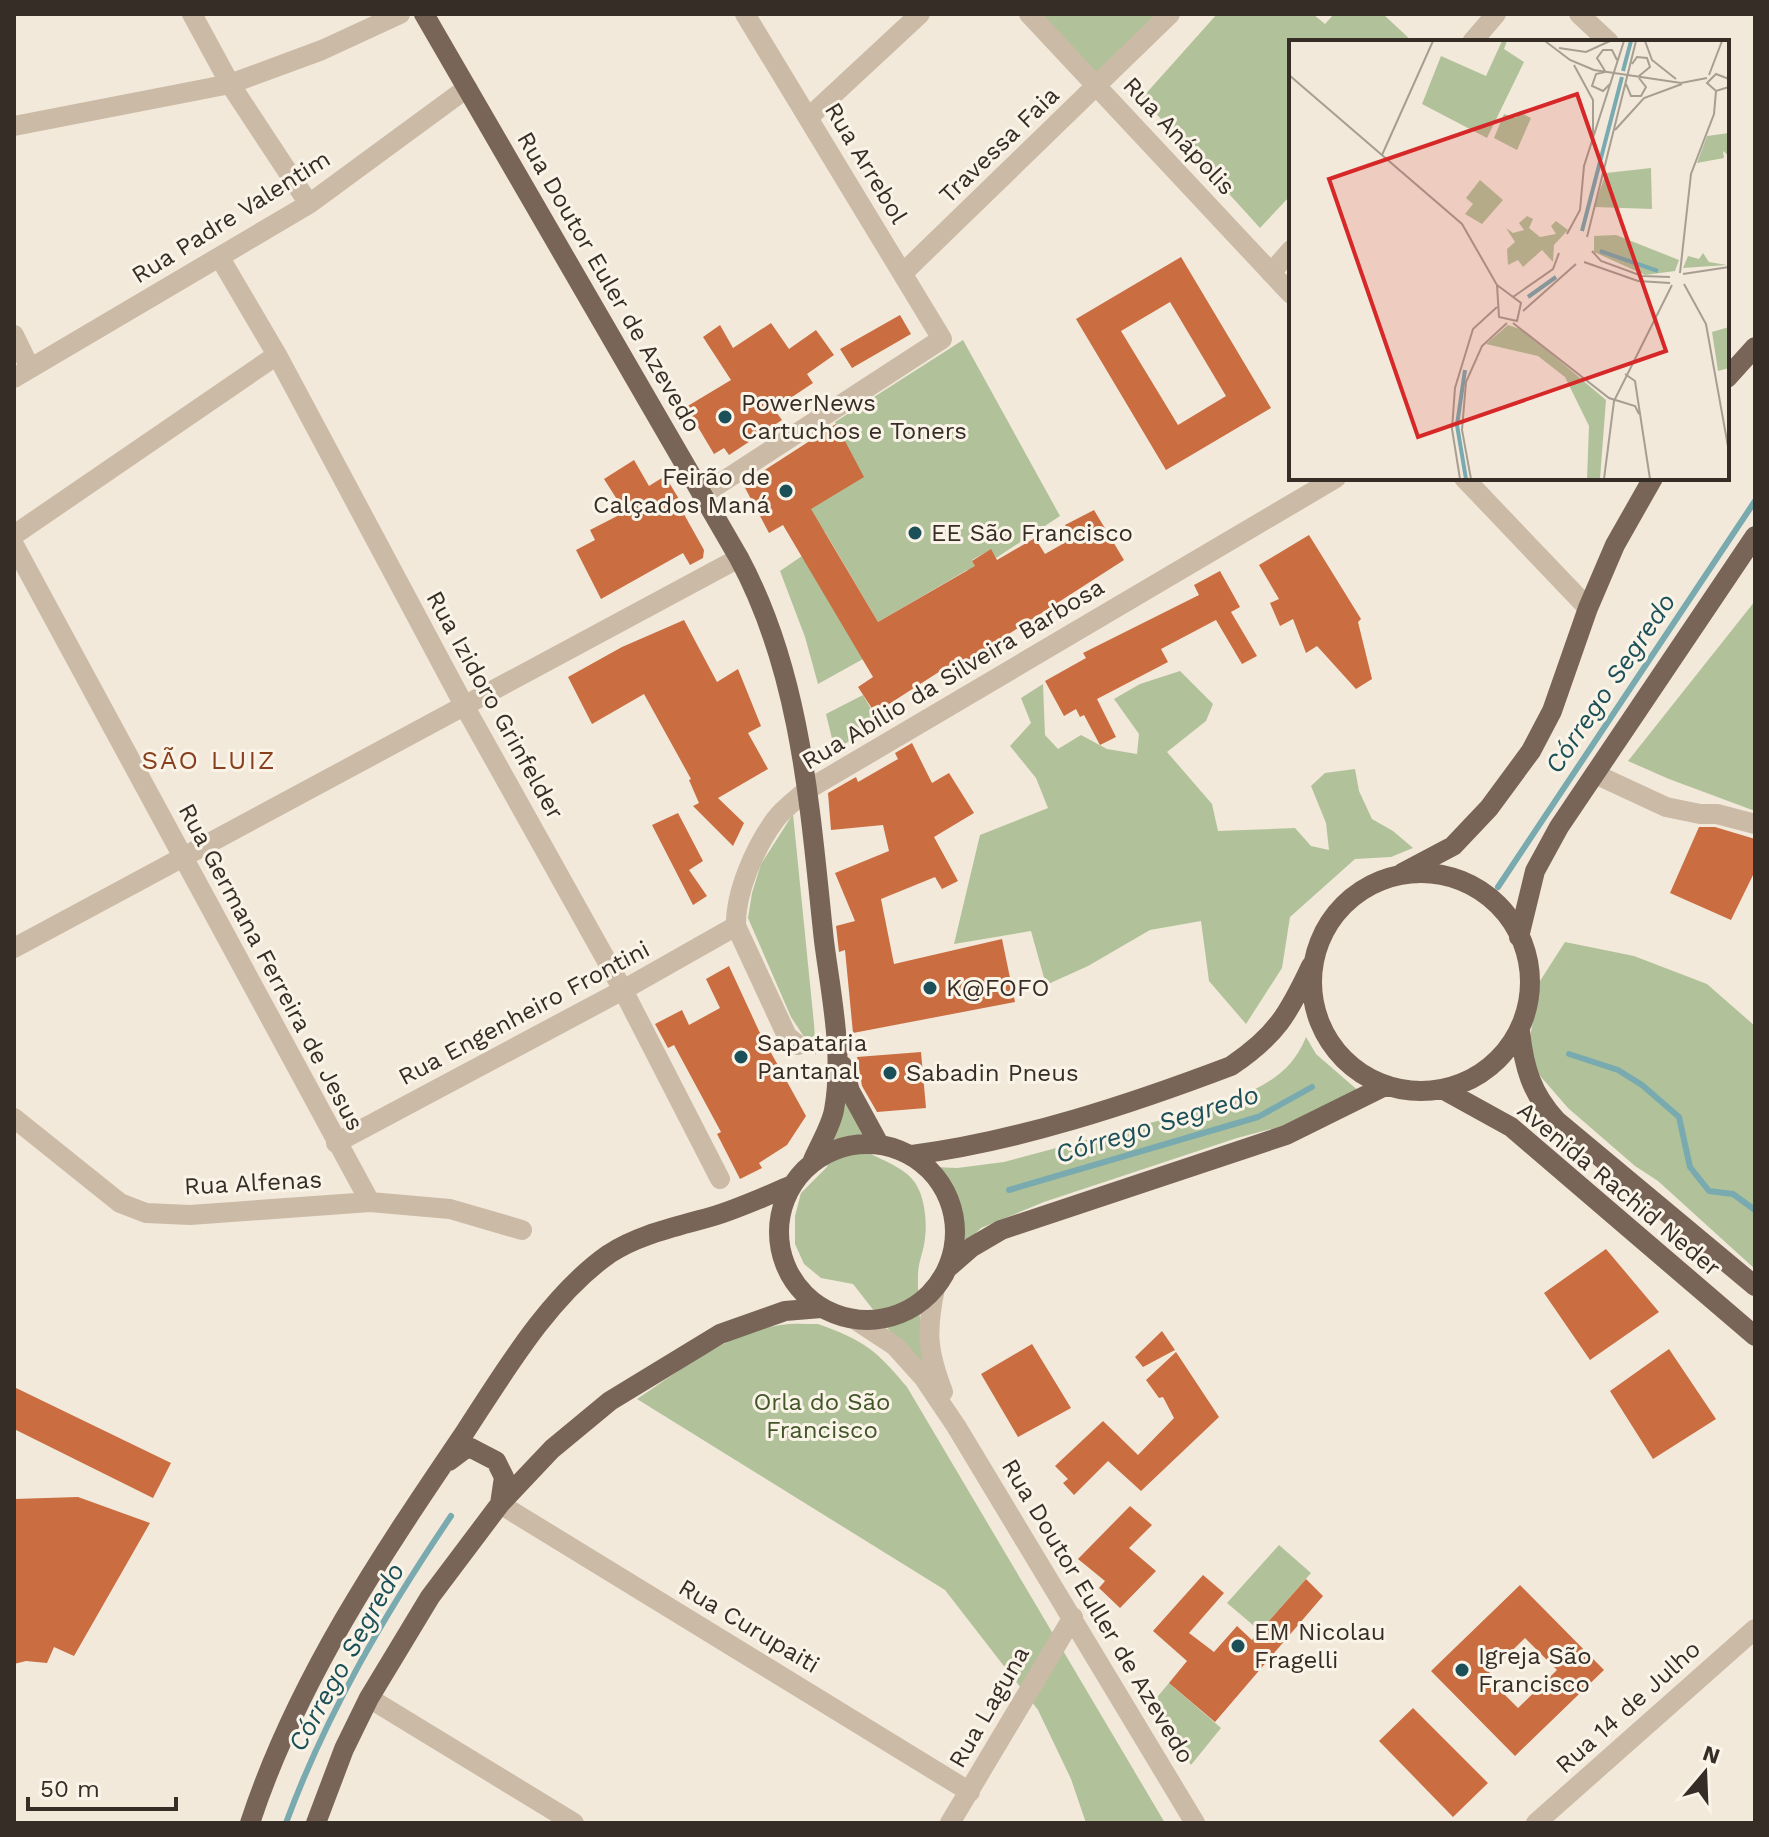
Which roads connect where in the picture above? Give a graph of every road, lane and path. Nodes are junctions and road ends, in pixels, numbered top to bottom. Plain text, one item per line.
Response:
1 (192, 14) edge
2 (400, 14) edge
3 (424, 14) edge
4 (745, 14) edge
5 (920, 14) edge
6 (1029, 14) edge
7 (1170, 14) edge
8 (1496, 14) edge
9 (1579, 14) edge
10 (1474, 40) edge
11 (1607, 40) edge
12 (230, 84) junction
13 (1097, 87) junction
14 (467, 88) junction
15 (808, 118) junction
16 (14, 126) edge
17 (309, 204) junction
18 (1289, 252) edge
19 (220, 258) junction
20 (903, 273) junction
21 (1271, 273) junction
22 (1289, 292) edge
23 (14, 335) edge
24 (1755, 336) edge
25 (1755, 347) edge
26 (277, 355) junction
27 (1731, 372) edge
28 (22, 373) edge
29 (1333, 480) edge
30 (1466, 480) edge
31 (1652, 480) edge
32 (702, 495) junction
33 (14, 535) edge
34 (1755, 536) edge
35 (14, 545) edge
36 (739, 558) junction
37 (1588, 608) junction
38 (465, 707) junction
39 (1595, 774) junction
40 (807, 790) junction
41 (1755, 824) edge
42 (182, 859) junction
43 (1399, 875) junction
44 (736, 926) junction
45 (1519, 937) junction
46 (14, 948) edge
47 (1311, 966) junction
48 (623, 990) junction
49 (1520, 1031) junction
50 (798, 1045) dead end
51 (836, 1047) junction
52 (1385, 1086) junction
53 (1444, 1090) junction
54 (14, 1118) edge
55 (336, 1143) junction
56 (879, 1144) junction
57 (912, 1155) junction
58 (813, 1160) junction
59 (720, 1179) dead end
60 (790, 1186) junction
61 (370, 1202) junction
62 (522, 1230) dead end
63 (946, 1270) junction
64 (1755, 1286) edge
65 (935, 1288) junction
66 (821, 1308) junction
67 (854, 1319) junction
68 (1755, 1336) edge
69 (956, 1426) junction
70 (441, 1468) junction
71 (500, 1504) junction
72 (1073, 1617) junction
73 (1755, 1629) edge
74 (369, 1698) junction
75 (970, 1792) junction
76 (250, 1823) edge
77 (316, 1823) edge
78 (574, 1823) edge
79 (950, 1823) edge
80 (1195, 1823) edge
81 (1536, 1823) edge

1 - 12 street
2 - 12 street
3 - 14 main road, Rua Doutor Euler de Azevedo
4 - 15 street, Rua Arrebol
5 - 15 street
6 - 13 street, Rua Anápolis
7 - 13 street, Travessa Faia
8 - 10 street
9 - 11 street
12 - 16 street
12 - 17 street
13 - 20 street, Travessa Faia
13 - 21 street, Rua Anápolis
14 - 17 street, Rua Padre Valentim
14 - 32 main road, Rua Doutor Euler de Azevedo
15 - 20 street, Rua Arrebol
17 - 19 street, Rua Padre Valentim
18 - 21 street
19 - 26 street, Rua Izidoro Grinfelder
19 - 28 street, Rua Padre Valentim
20 - 32 street, Rua Arrebol
21 - 22 street, Rua Anápolis
23 - 28 street
24 - 27 main road
25 - 27 main road
26 - 33 street
26 - 38 street, Rua Izidoro Grinfelder
29 - 40 street, Rua Abílio da Silveira Barbosa
30 - 37 street
31 - 37 main road
32 - 36 main road, Rua Doutor Euler de Azevedo
34 - 39 main road
35 - 42 street, Rua Germana Ferreira de Jesus
36 - 38 street
36 - 40 main road, Rua Doutor Euler de Azevedo
37 - 43 main road
38 - 42 street
38 - 48 street, Rua Izidoro Grinfelder
39 - 41 street
39 - 45 main road
40 - 44 street, Rua Abílio da Silveira Barbosa
40 - 51 main road, Rua Doutor Euler de Azevedo
42 - 46 street
42 - 55 street, Rua Germana Ferreira de Jesus
43 - 45 main road
43 - 47 main road
44 - 48 street, Rua Engenheiro Frontini
44 - 50 street
45 - 49 main road
47 - 52 main road
47 - 57 main road
48 - 55 street, Rua Engenheiro Frontini
48 - 59 street, Rua Izidoro Grinfelder
49 - 53 main road
49 - 64 main road, Avenida Rachid Neder
51 - 56 main road
51 - 58 main road
52 - 53 main road
52 - 63 main road
53 - 68 main road, Avenida Rachid Neder
54 - 61 street, Rua Alfenas
55 - 61 street, Rua Germana Ferreira de Jesus
56 - 57 main road
56 - 58 main road
57 - 63 main road
58 - 60 main road
60 - 66 main road
60 - 70 main road
61 - 62 street, Rua Alfenas
63 - 65 main road
65 - 67 main road
65 - 69 street, Rua Doutor Euller de Azevedo
66 - 67 main road
66 - 71 main road
67 - 69 street, Rua Doutor Euller de Azevedo
69 - 72 street, Rua Doutor Euller de Azevedo
70 - 71 main road
70 - 76 main road
71 - 74 main road
71 - 75 street, Rua Curupaiti
72 - 75 street, Rua Laguna
72 - 80 street, Rua Doutor Euller de Azevedo
73 - 81 street, Rua 14 de Julho
74 - 77 main road
74 - 78 street
75 - 79 street, Rua Laguna

